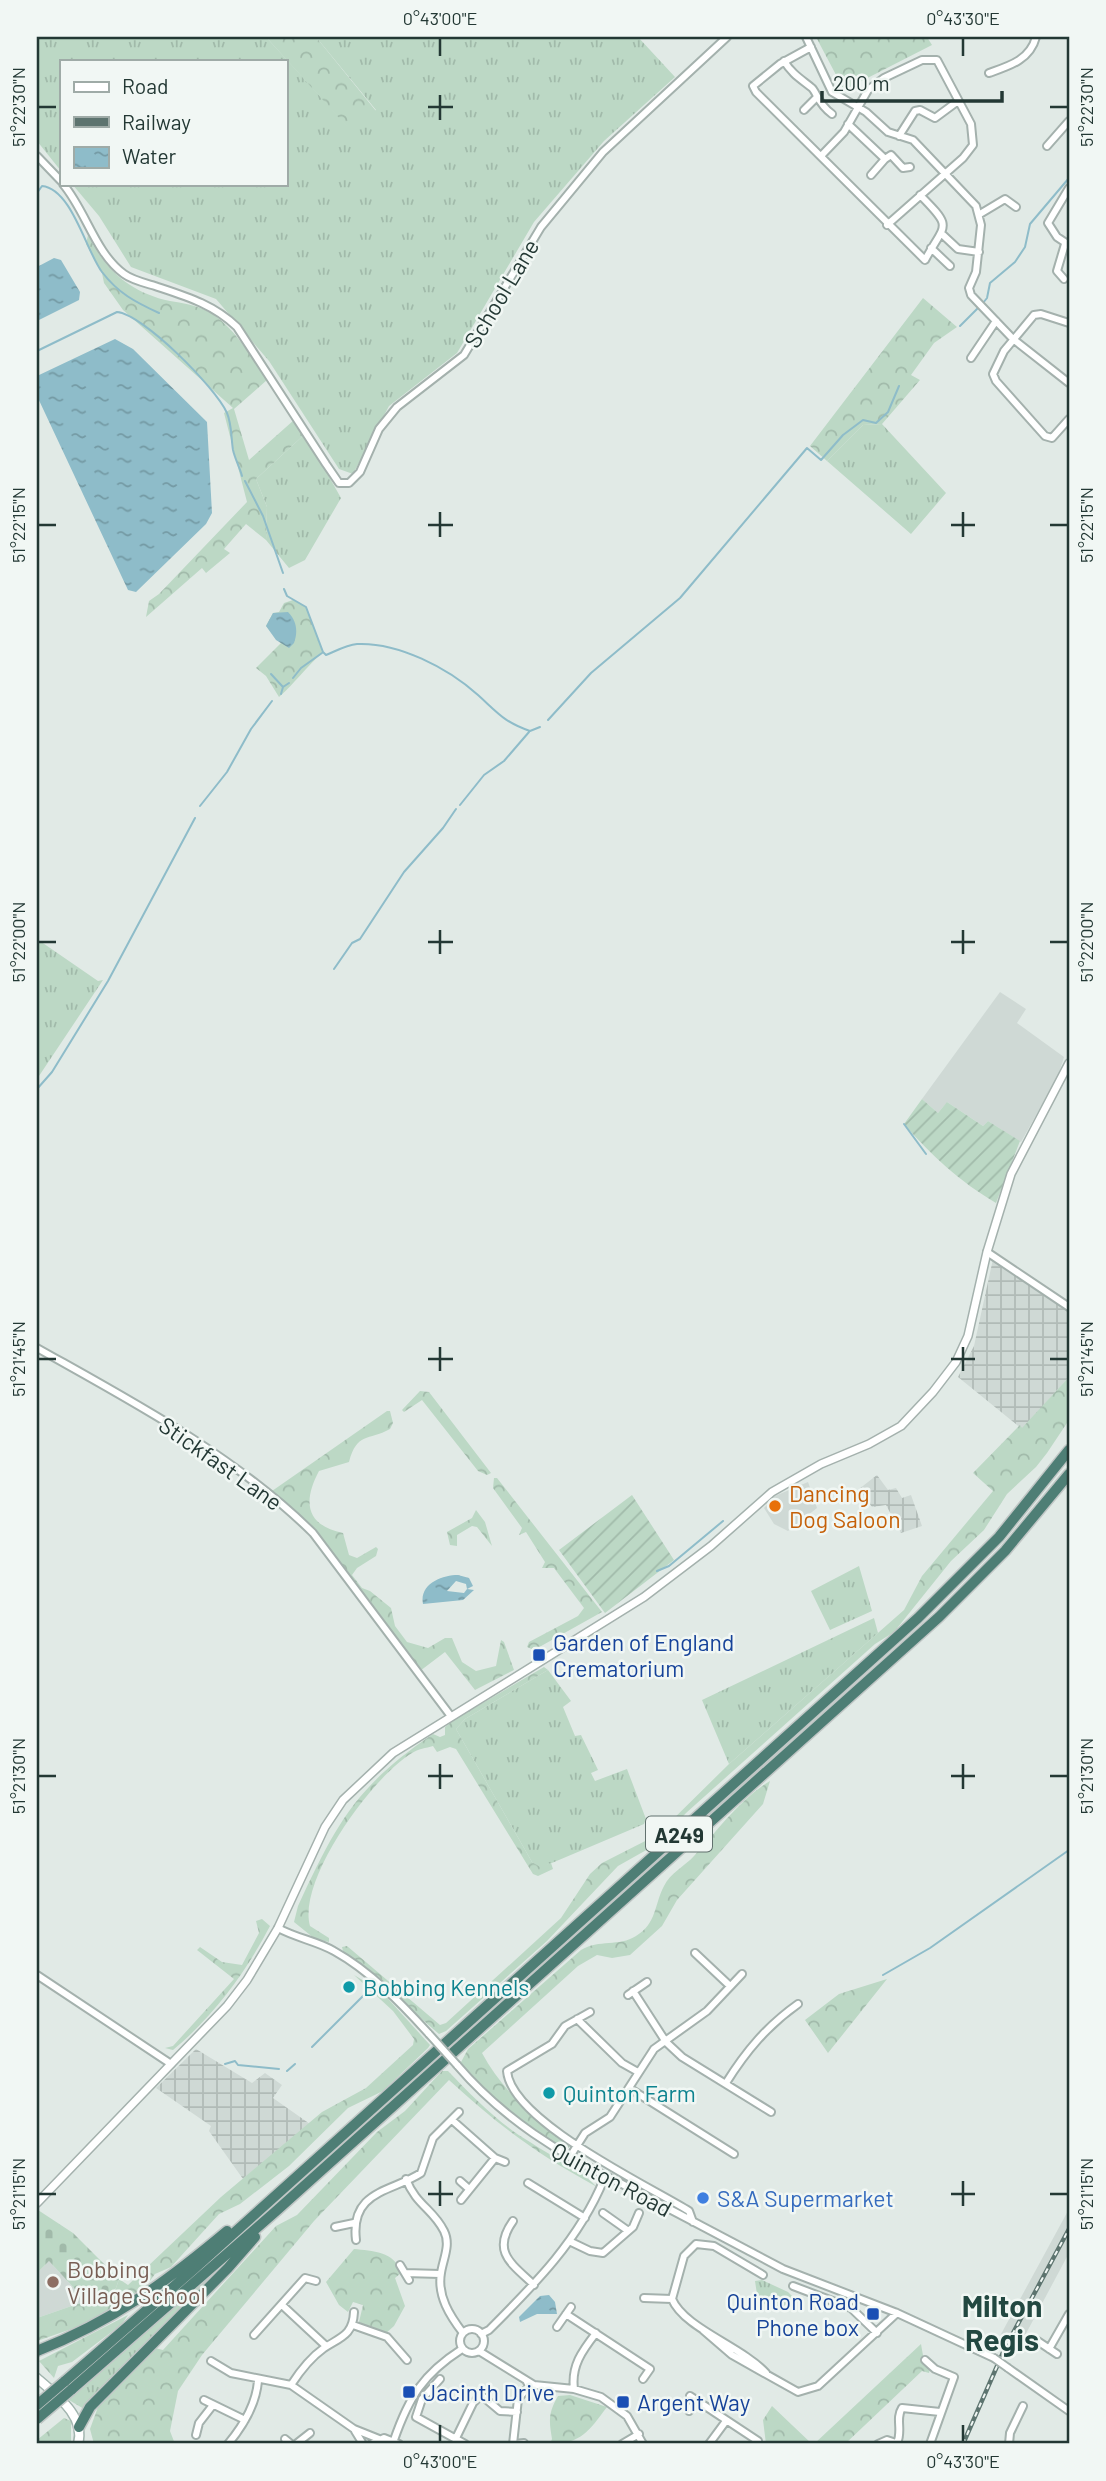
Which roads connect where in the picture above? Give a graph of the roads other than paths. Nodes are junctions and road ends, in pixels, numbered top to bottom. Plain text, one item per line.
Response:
1 (727, 37) edge
2 (806, 37) edge
3 (1036, 37) edge
4 (811, 47) junction
5 (784, 61) junction
6 (989, 73) dead end
7 (816, 98) junction
8 (958, 101) junction
9 (857, 107) junction
10 (804, 110) dead end
11 (831, 114) dead end
12 (1069, 121) edge
13 (848, 124) junction
14 (899, 136) junction
15 (1047, 146) dead end
16 (37, 156) edge
17 (821, 156) junction
18 (885, 159) junction
19 (910, 167) dead end
20 (943, 173) junction
21 (871, 175) dead end
22 (60, 181) edge
23 (64, 186) edge
24 (1069, 188) edge
25 (920, 195) junction
26 (1016, 207) dead end
27 (980, 214) junction
28 (887, 225) junction
29 (943, 235) junction
30 (1067, 245) edge
31 (931, 248) junction
32 (979, 252) junction
33 (950, 266) dead end
34 (1064, 279) dead end
35 (996, 321) junction
36 (1069, 323) edge
37 (1013, 339) junction
38 (971, 358) dead end
39 (1069, 383) edge
40 (1069, 419) edge
41 (1069, 1063) edge
42 (987, 1252) junction
43 (1069, 1307) edge
44 (37, 1348) edge
45 (1069, 1450) edge
46 (1069, 1474) edge
47 (450, 1715) junction
48 (278, 1928) junction
49 (695, 1954) dead end
50 (742, 1974) dead end
51 (37, 1975) edge
52 (647, 1982) dead end
53 (730, 1986) junction
54 (798, 2004) dead end
55 (590, 2012) dead end
56 (577, 2019) junction
57 (666, 2042) junction
58 (171, 2064) junction
59 (638, 2072) junction
60 (726, 2083) junction
61 (629, 2088) junction
62 (459, 2112) dead end
63 (771, 2112) dead end
64 (452, 2120) junction
65 (577, 2145) junction
66 (734, 2154) dead end
67 (571, 2155) junction
68 (495, 2158) junction
69 (505, 2162) dead end
70 (406, 2179) junction
71 (604, 2179) junction
72 (460, 2181) dead end
73 (528, 2183) dead end
74 (470, 2189) junction
75 (271, 2200) junction
76 (461, 2200) dead end
77 (37, 2203) edge
78 (275, 2212) junction
79 (603, 2213) dead end
80 (639, 2213) dead end
81 (585, 2218) junction
82 (513, 2221) dead end
83 (692, 2222) junction
84 (354, 2223) junction
85 (335, 2227) dead end
86 (498, 2227) dead end
87 (627, 2230) junction
88 (505, 2232) junction
89 (356, 2240) dead end
90 (569, 2241) junction
91 (680, 2248) dead end
92 (690, 2249) junction
93 (400, 2265) dead end
94 (302, 2270) dead end
95 (440, 2274) junction
96 (759, 2274) dead end
97 (305, 2278) junction
98 (316, 2281) dead end
99 (534, 2285) junction
100 (796, 2290) dead end
101 (643, 2298) dead end
102 (672, 2299) junction
103 (282, 2305) junction
104 (571, 2307) dead end
105 (354, 2312) dead end
106 (897, 2313) junction
107 (566, 2315) junction
108 (1068, 2319) edge
109 (353, 2325) junction
110 (557, 2328) dead end
111 (463, 2333) junction
112 (596, 2333) junction
113 (877, 2333) junction
114 (481, 2334) junction
115 (254, 2335) dead end
116 (1036, 2340) dead end
117 (326, 2346) junction
118 (463, 2349) junction
119 (1049, 2349) junction
120 (37, 2351) edge
121 (479, 2351) junction
122 (1057, 2354) dead end
123 (407, 2360) dead end
124 (925, 2360) dead end
125 (211, 2361) dead end
126 (37, 2378) edge
127 (440, 2379) dead end
128 (643, 2379) dead end
129 (258, 2381) junction
130 (527, 2382) junction
131 (291, 2385) junction
132 (483, 2385) dead end
133 (67, 2386) junction
134 (574, 2389) junction
135 (481, 2395) junction
136 (204, 2400) dead end
137 (37, 2405) edge
138 (213, 2405) junction
139 (1023, 2406) dead end
140 (689, 2411) dead end
141 (1069, 2411) edge
142 (517, 2412) junction
143 (940, 2412) junction
144 (37, 2419) edge
145 (245, 2420) junction
146 (726, 2421) junction
147 (754, 2427) dead end
148 (354, 2429) junction
149 (310, 2433) dead end
150 (639, 2434) junction
151 (749, 2434) junction
152 (196, 2435) dead end
153 (80, 2438) edge
154 (456, 2438) junction
155 (379, 2439) junction
156 (758, 2441) dead end
157 (290, 2442) edge
158 (396, 2442) edge
159 (524, 2443) edge
160 (228, 2444) edge
161 (363, 2444) edge
162 (371, 2444) edge
163 (465, 2444) edge
164 (514, 2444) edge
165 (622, 2444) edge
166 (643, 2444) edge
167 (709, 2444) edge
168 (878, 2444) edge
169 (899, 2444) edge
170 (930, 2444) edge
171 (1009, 2444) edge

1 - 23 street, School Lane
2 - 4 street
3 - 6 street
4 - 5 street
4 - 9 street
5 - 7 street
5 - 17 street
7 - 10 street
7 - 11 street
8 - 9 street
8 - 14 street
8 - 20 street
9 - 13 street
9 - 14 street
12 - 15 street
13 - 17 street
13 - 18 street
14 - 20 street
16 - 22 street, School Lane
17 - 28 street
18 - 19 street
18 - 21 street
20 - 25 street
20 - 27 street
24 - 30 street
25 - 28 street
25 - 29 street
26 - 27 street
27 - 32 street
28 - 31 street
29 - 31 street
29 - 32 street
30 - 34 street
31 - 33 street
32 - 35 street
35 - 37 street
35 - 38 street
36 - 37 street
37 - 39 street
37 - 40 street
41 - 42 street
42 - 43 street
42 - 47 street
44 - 47 street, Stickfast Lane
45 - 75 highway, A249
46 - 78 highway, A249
47 - 48 street
48 - 58 street
48 - 67 street, Quinton Road, bridge
49 - 53 street
50 - 53 street
51 - 58 street
52 - 57 street
53 - 57 street
54 - 60 street
55 - 56 street
56 - 59 street
56 - 65 street
57 - 59 street
57 - 60 street
58 - 77 street
59 - 61 street
60 - 63 street
61 - 65 street
61 - 66 street
62 - 64 street
64 - 68 street
64 - 70 street
65 - 67 street
65 - 83 street
67 - 71 street, Quinton Road
68 - 69 street
68 - 74 street
70 - 84 street
70 - 95 street
71 - 81 street
71 - 83 street, Quinton Road
72 - 74 street
73 - 81 street
74 - 76 street
75 - 120 highway
75 - 133 highway, A249
78 - 133 highway, A249
78 - 153 highway
79 - 87 street
80 - 87 street
81 - 90 street
82 - 88 street
83 - 106 street, Quinton Road
84 - 85 street
84 - 89 street
86 - 88 street
87 - 90 street
88 - 99 street
90 - 99 street
91 - 92 street
92 - 96 street
92 - 102 street
93 - 95 street
94 - 97 street
95 - 111 street
97 - 98 street
97 - 103 street
99 - 114 street
100 - 113 street
101 - 102 street
102 - 113 street
103 - 115 street
103 - 117 street
104 - 107 street
105 - 109 street
106 - 113 street
106 - 141 street, Quinton Road, bridge
107 - 110 street
107 - 112 street
108 - 119 street
109 - 117 street
109 - 123 street
111 - 114 street
111 - 118 street
112 - 128 street
112 - 134 street
114 - 121 street
116 - 119 street
117 - 131 street
118 - 121 street
118 - 158 street
119 - 122 street
121 - 130 street
124 - 143 street
125 - 129 street
126 - 153 main road
127 - 154 street
129 - 131 street
129 - 145 street
130 - 134 street
130 - 142 street
131 - 148 street
132 - 135 street
133 - 137 highway, A249, bridge
133 - 144 highway, A249, bridge
134 - 150 street
135 - 142 street
135 - 154 street
136 - 138 street
138 - 145 street
138 - 152 street
139 - 171 street
140 - 146 street
142 - 164 street
143 - 169 street
143 - 170 street
145 - 160 street
146 - 151 street
146 - 167 street
147 - 151 street
148 - 155 street
148 - 161 street
149 - 157 street
150 - 165 street
150 - 166 street
151 - 156 street
154 - 163 street
155 - 158 street
155 - 162 street
159 - 164 street
168 - 169 street

